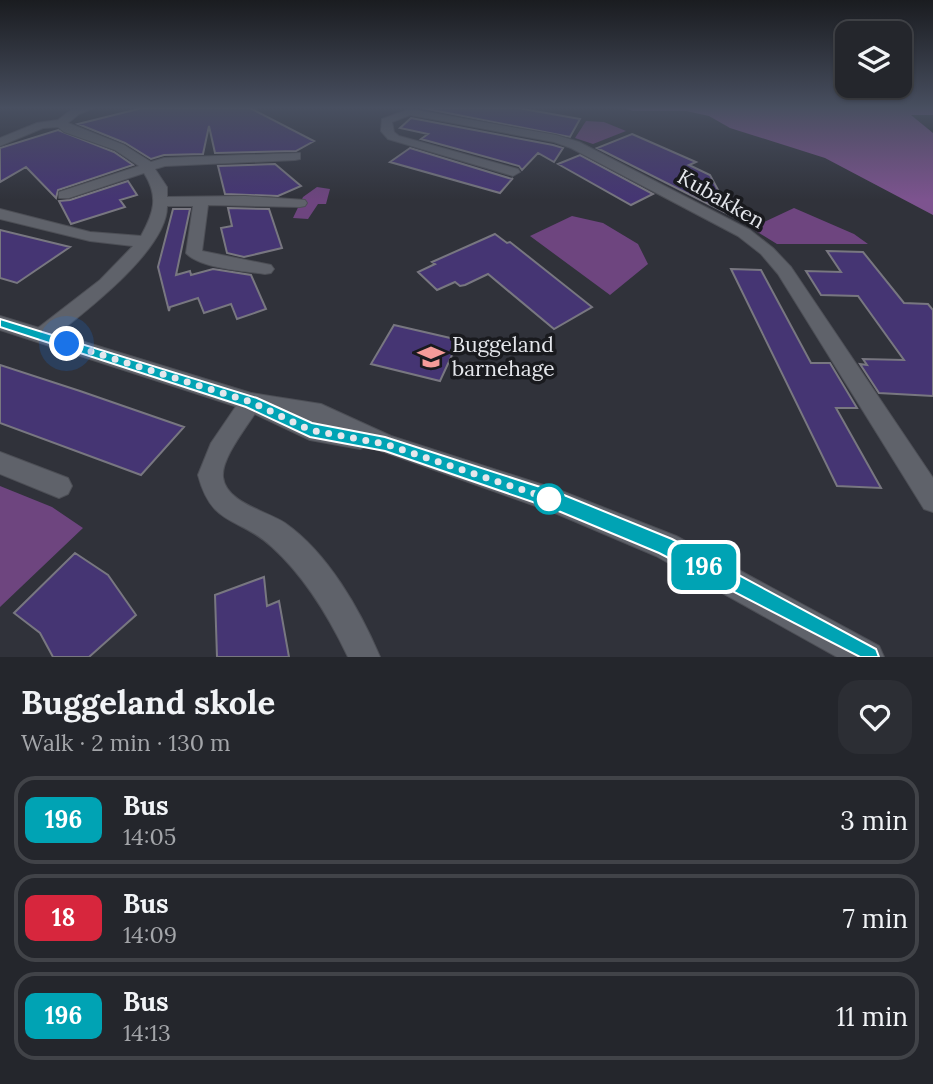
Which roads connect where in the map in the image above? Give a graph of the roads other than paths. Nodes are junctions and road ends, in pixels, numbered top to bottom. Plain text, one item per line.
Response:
1 (93, 139) edge
2 (394, 139) edge
3 (554, 139) edge
4 (295, 156) dead end
5 (148, 166) junction
6 (513, 173) dead end
7 (64, 195) dead end
8 (201, 200) junction
9 (161, 202) junction
10 (300, 203) dead end
11 (0, 214) edge
12 (146, 241) junction
13 (265, 268) dead end
14 (0, 323) edge
15 (41, 336) junction
16 (251, 402) junction
17 (0, 463) edge
18 (59, 486) dead end
19 (933, 500) edge
20 (364, 657) edge
21 (868, 657) edge

1 - 5 street
2 - 6 street, Kubakken
3 - 19 street, Kubakken
4 - 5 street
5 - 7 street
5 - 9 street
8 - 9 street
8 - 10 street
8 - 13 street
9 - 12 street
11 - 12 street
12 - 15 street
14 - 15 street
15 - 16 street
16 - 20 street
16 - 21 street
17 - 18 street

